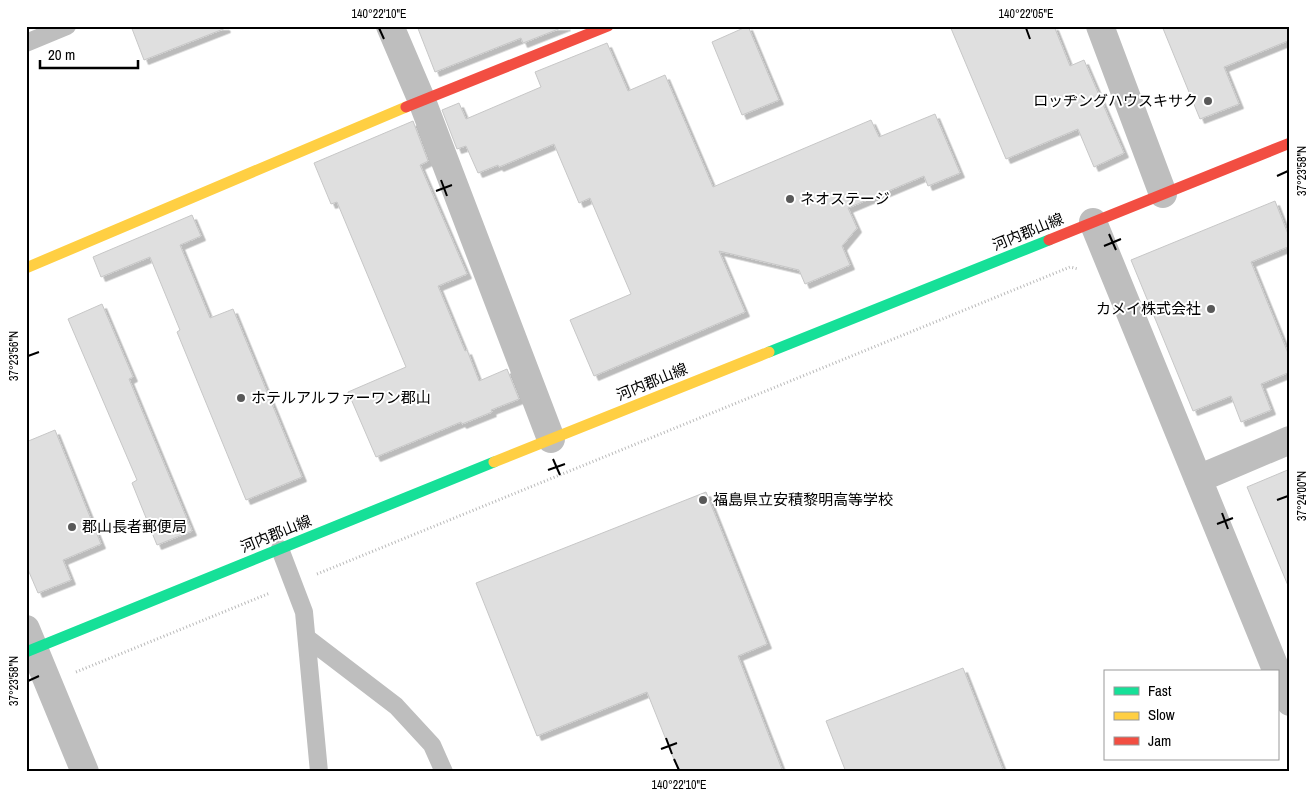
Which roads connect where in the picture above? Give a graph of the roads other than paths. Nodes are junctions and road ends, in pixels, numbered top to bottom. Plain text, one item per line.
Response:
1 (67, 26) edge
2 (390, 26) edge
3 (608, 26) edge
4 (1100, 26) edge
5 (26, 43) edge
6 (422, 101) junction
7 (1290, 143) edge
8 (1163, 194) junction
9 (1093, 222) junction
10 (26, 268) edge
11 (551, 439) junction
12 (1290, 440) edge
13 (1198, 479) junction
14 (280, 549) junction
15 (307, 638) junction
16 (29, 643) edge
17 (1276, 670) edge
18 (1278, 674) edge
19 (1290, 702) edge
20 (85, 772) edge
21 (319, 772) edge
22 (444, 772) edge

1 - 5 lane
2 - 6 street
3 - 6 main road
4 - 8 street
6 - 10 main road
6 - 11 street
7 - 8 main road, 河内郡山線
8 - 9 main road, 河内郡山線
9 - 11 main road, 河内郡山線
9 - 13 street
11 - 14 main road, 河内郡山線
12 - 13 street
13 - 17 street
14 - 15 lane
14 - 16 main road, 河内郡山線
15 - 21 lane
15 - 22 lane
16 - 20 street
18 - 19 street

